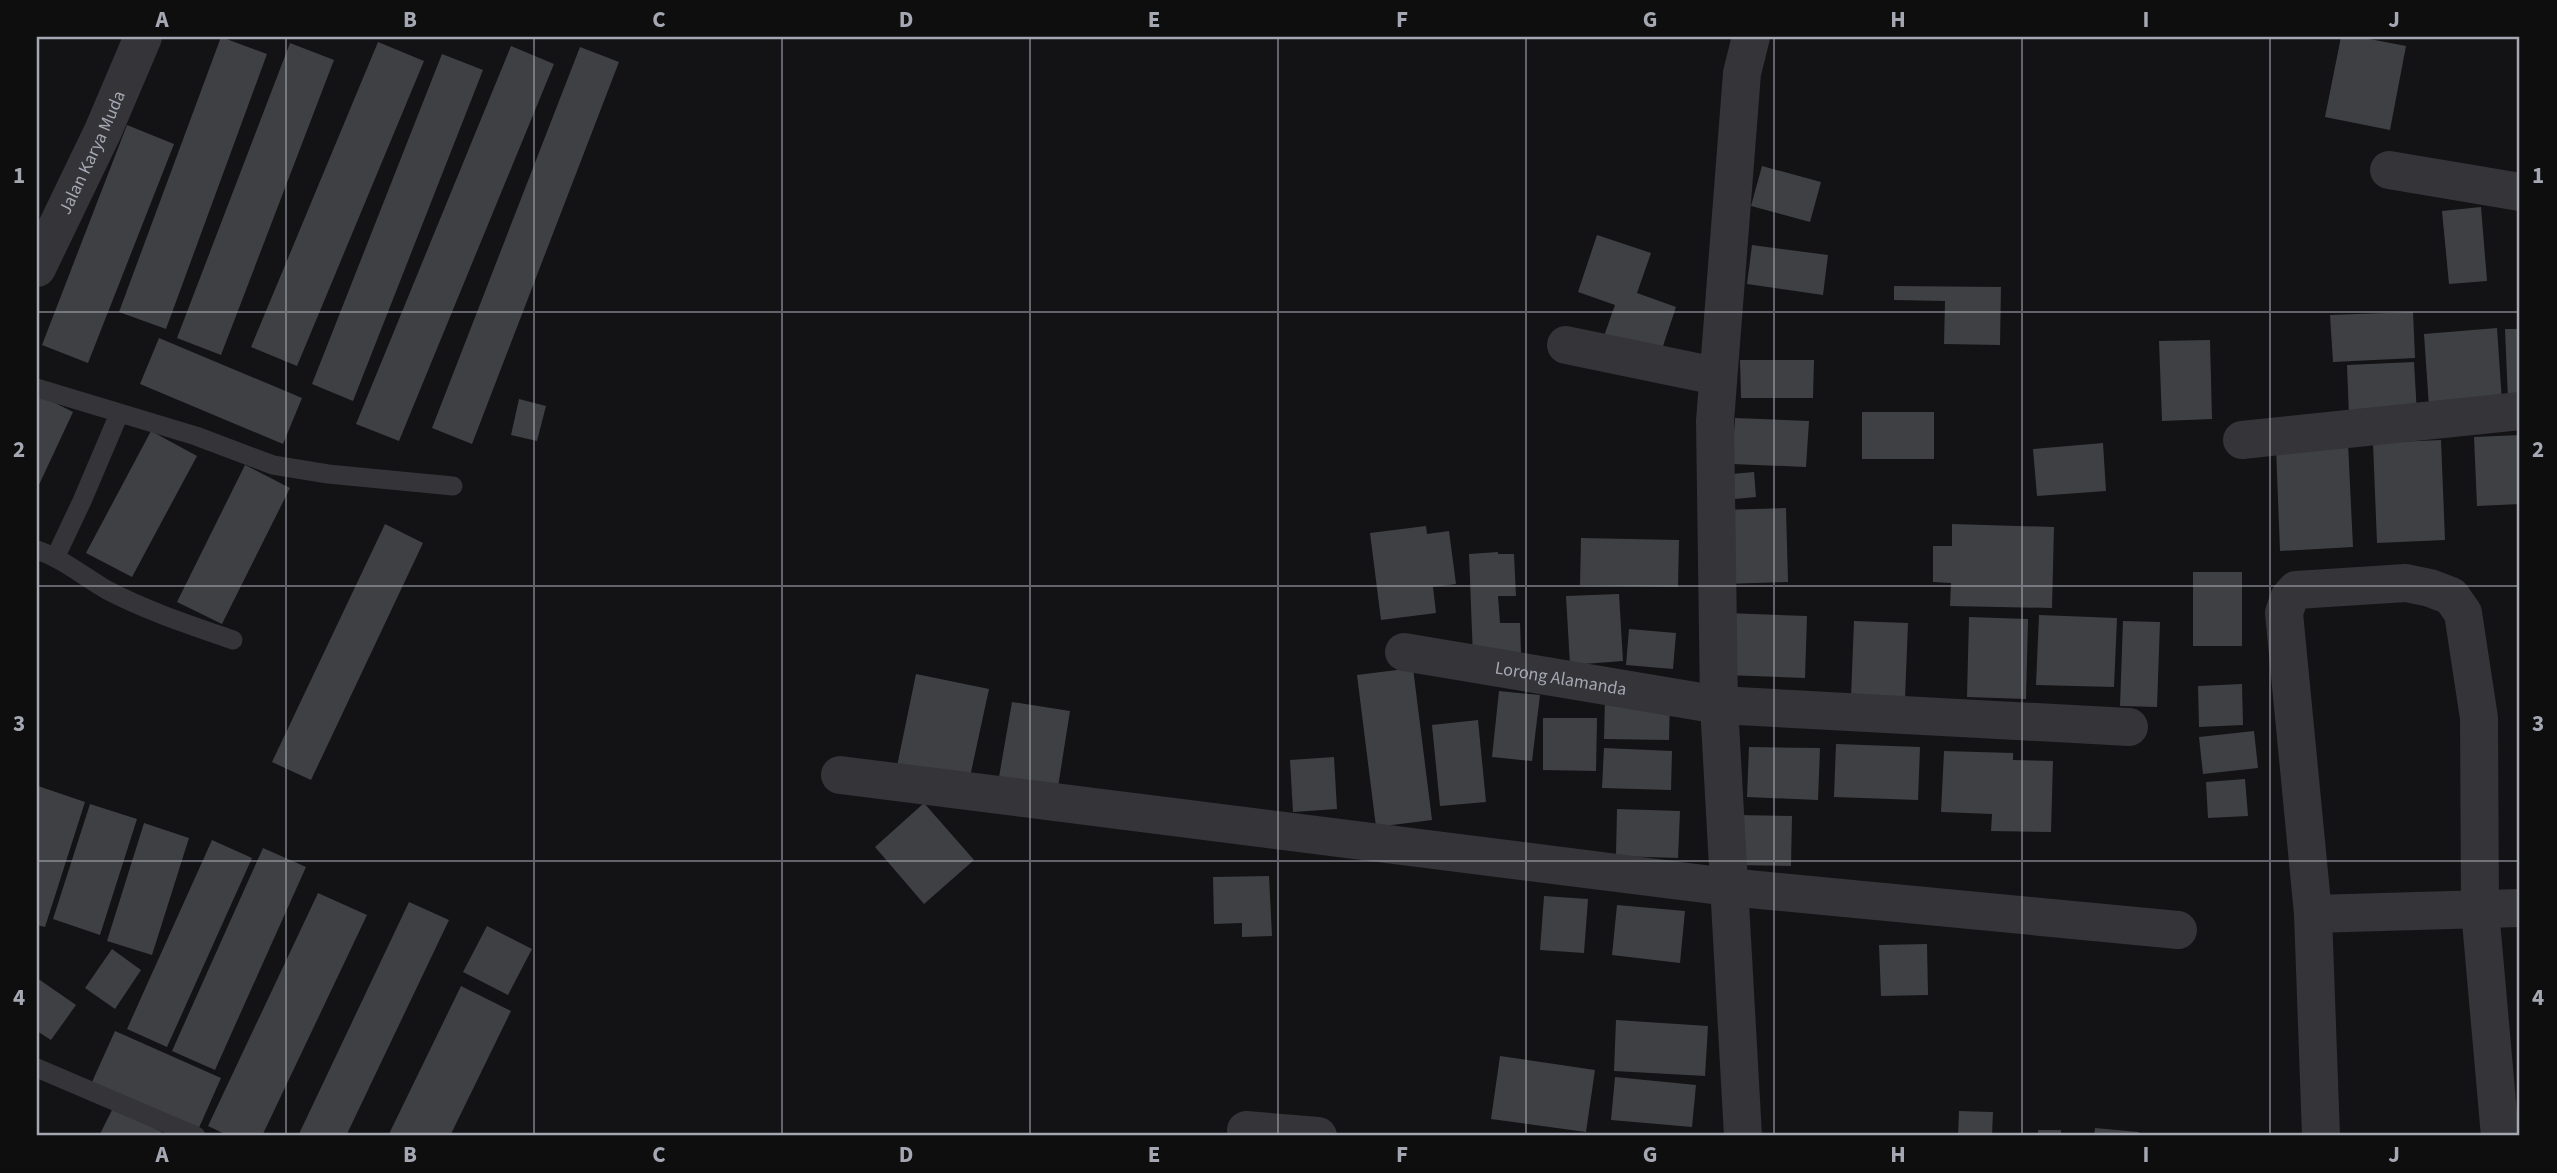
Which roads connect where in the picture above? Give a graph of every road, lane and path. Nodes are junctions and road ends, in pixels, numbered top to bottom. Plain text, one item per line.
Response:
1 (143, 37) edge
2 (1751, 37) edge
3 (2389, 170) dead end
4 (2520, 192) edge
5 (37, 268) edge
6 (1566, 345) dead end
7 (1716, 376) junction
8 (37, 388) edge
9 (2520, 411) edge
10 (119, 414) junction
11 (2242, 440) dead end
12 (453, 486) dead end
13 (37, 550) edge
14 (56, 556) junction
15 (233, 640) dead end
16 (1404, 653) dead end
17 (1719, 705) junction
18 (2129, 727) dead end
19 (841, 775) dead end
20 (1728, 887) junction
21 (2520, 908) edge
22 (2480, 910) junction
23 (2313, 914) junction
24 (2178, 930) dead end
25 (37, 1068) edge
26 (1246, 1130) dead end
27 (196, 1136) edge
28 (1318, 1136) edge
29 (1743, 1136) edge
30 (2321, 1136) edge
31 (2500, 1136) edge

1 - 5 street, Jalan Karya Muda
2 - 7 street
3 - 4 street
6 - 7 street
7 - 17 street
8 - 10 lane
9 - 11 street
10 - 12 lane
10 - 14 lane
13 - 14 lane
14 - 15 lane
16 - 17 street, Lorong Alamanda
17 - 18 street, Lorong Alamanda
17 - 20 street
19 - 20 street
20 - 24 street
20 - 29 street
21 - 22 street
22 - 23 street
22 - 23 street
22 - 31 street
23 - 30 street
25 - 27 lane
26 - 28 street

